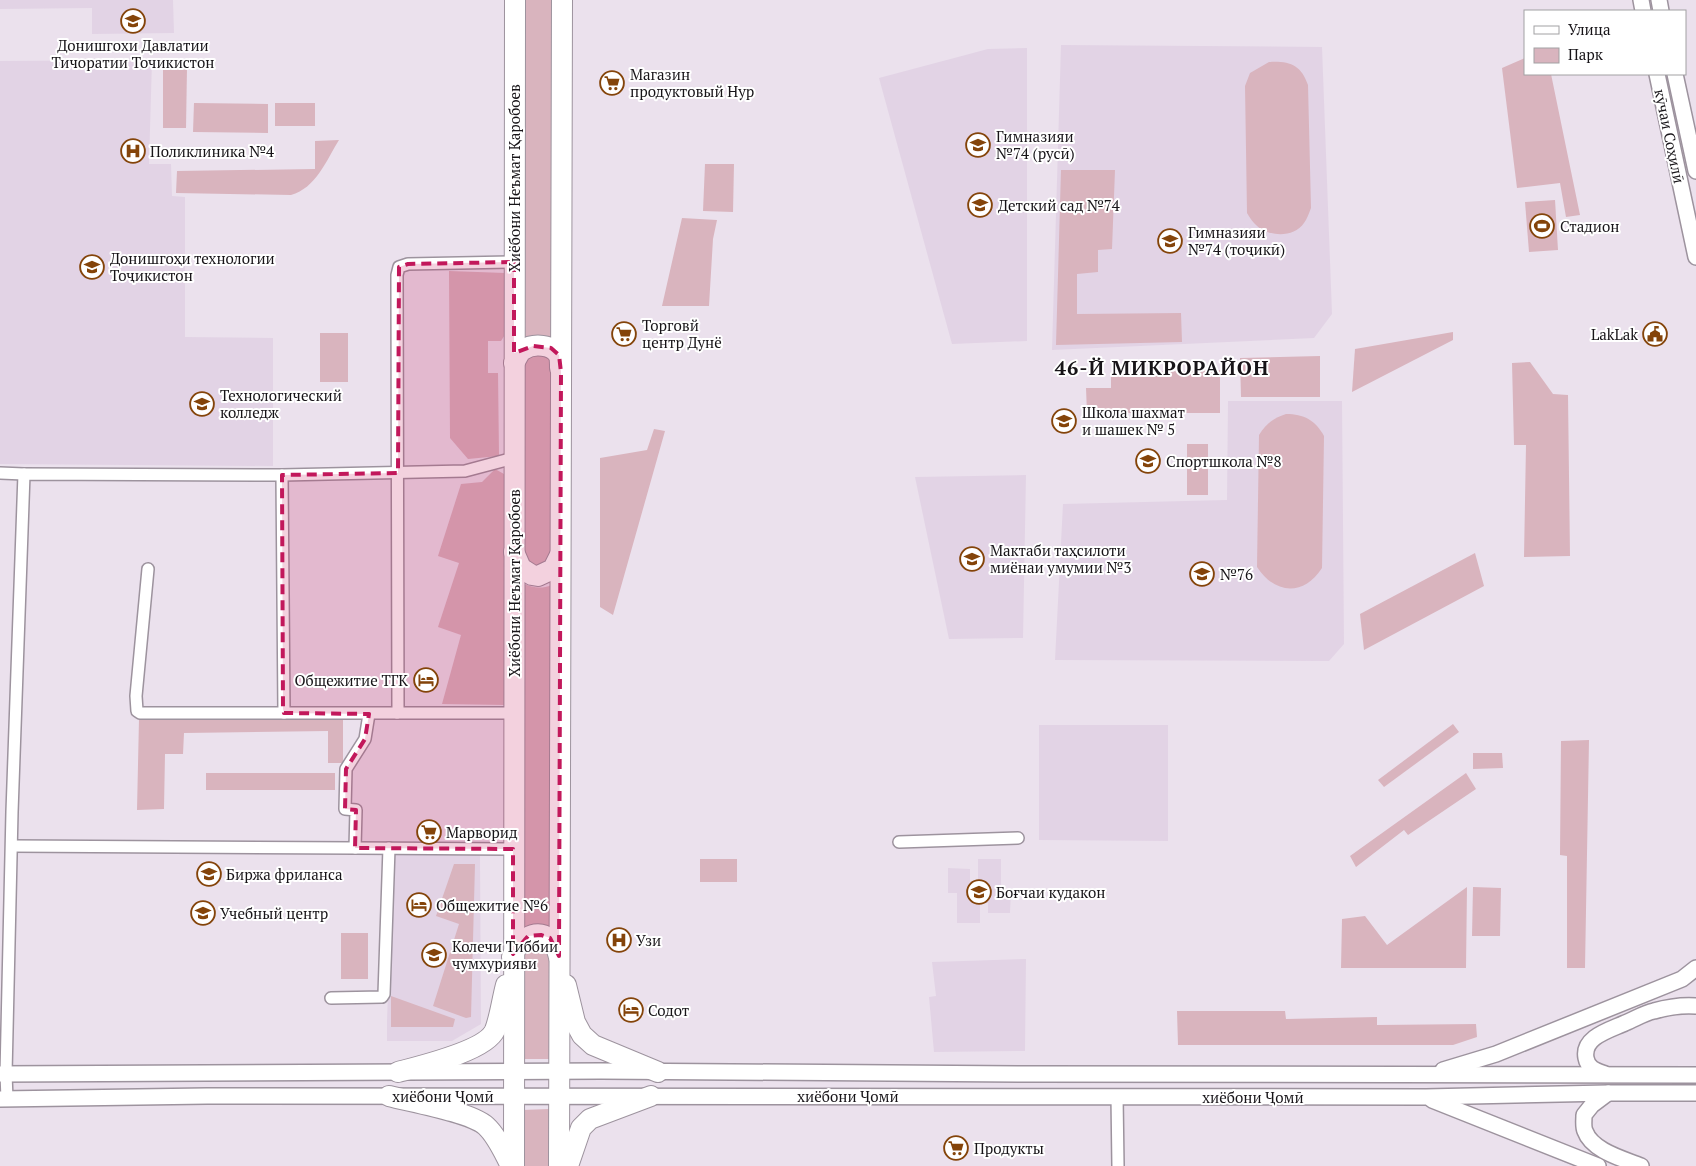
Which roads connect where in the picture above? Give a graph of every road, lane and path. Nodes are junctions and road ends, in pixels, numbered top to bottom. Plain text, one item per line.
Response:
1 (515, 0) edge
2 (562, 0) edge
3 (1657, 75) edge
4 (1675, 75) edge
5 (1696, 170) edge
6 (1696, 257) edge
7 (514, 262) junction
8 (514, 363) junction
9 (561, 372) junction
10 (514, 458) junction
11 (0, 472) edge
12 (398, 473) junction
13 (24, 474) junction
14 (282, 475) junction
15 (514, 552) junction
16 (560, 555) junction
17 (148, 569) dead end
18 (397, 712) junction
19 (284, 713) junction
20 (369, 714) junction
21 (514, 714) junction
22 (1018, 838) dead end
23 (899, 842) dead end
24 (12, 846) junction
25 (356, 848) junction
26 (388, 848) junction
27 (514, 849) junction
28 (513, 954) junction
29 (559, 956) junction
30 (1696, 968) edge
31 (331, 998) dead end
32 (1696, 1006) edge
33 (559, 1071) junction
34 (398, 1072) junction
35 (513, 1072) junction
36 (658, 1072) junction
37 (855, 1073) junction
38 (906, 1073) junction
39 (3, 1074) edge
40 (1426, 1074) junction
41 (1607, 1075) junction
42 (1696, 1075) edge
43 (1608, 1093) junction
44 (1696, 1093) edge
45 (389, 1096) junction
46 (559, 1096) junction
47 (651, 1096) junction
48 (854, 1096) junction
49 (906, 1096) junction
50 (1117, 1096) junction
51 (514, 1097) junction
52 (1426, 1097) junction
53 (4, 1099) edge
54 (513, 1166) edge
55 (559, 1166) edge
56 (568, 1166) edge
57 (1118, 1166) edge
58 (1598, 1166) edge
59 (1641, 1166) edge

1 - 7 highway, Хиёбони Неъмат Қаробоев
2 - 9 highway
3 - 6 main road, кӯчаи Соҳилӣ
4 - 5 main road
7 - 8 highway, Хиёбони Неъмат Қаробоев
7 - 12 street
8 - 9 highway
8 - 10 highway, Хиёбони Неъмат Қаробоев
9 - 16 highway
10 - 12 street
10 - 15 highway, Хиёбони Неъмат Қаробоев
11 - 13 street
12 - 14 street
12 - 18 street
13 - 14 street
13 - 24 street
14 - 19 street
15 - 16 highway
15 - 21 highway, Хиёбони Неъмат Қаробоев
16 - 29 highway
17 - 19 street
18 - 20 street
18 - 21 street
19 - 20 street
20 - 25 street
21 - 27 highway, Хиёбони Неъмат Қаробоев
22 - 23 street
24 - 25 street
24 - 39 street
25 - 26 street
26 - 27 street
26 - 31 street
27 - 28 highway, Хиёбони Неъмат Қаробоев
28 - 29 highway
28 - 34 highway
28 - 35 highway, Хиёбони Неъмат Қаробоев
29 - 33 highway
29 - 36 highway
30 - 40 main road
32 - 41 main road
33 - 35 main road, хиёбони Ҷомӣ
33 - 36 main road, хиёбони Ҷомӣ
33 - 46 highway
34 - 35 main road, хиёбони Ҷомӣ
34 - 39 main road, хиёбони Ҷомӣ
35 - 51 highway, Хиёбони Неъмат Қаробоев
36 - 37 main road, хиёбони Ҷомӣ
37 - 38 main road, хиёбони Ҷомӣ
37 - 48 main road
38 - 40 main road, хиёбони Ҷомӣ
38 - 49 main road
39 - 53 street
40 - 41 main road, хиёбони Ҷомӣ
41 - 42 main road, хиёбони Ҷомӣ
43 - 44 main road, хиёбони Ҷомӣ
43 - 52 main road, хиёбони Ҷомӣ
43 - 59 main road
45 - 51 main road, хиёбони Ҷомӣ
45 - 53 main road, хиёбони Ҷомӣ
45 - 54 highway
46 - 47 main road, хиёбони Ҷомӣ
46 - 51 main road, хиёбони Ҷомӣ
46 - 55 highway
47 - 48 main road, хиёбони Ҷомӣ
47 - 56 highway
48 - 49 main road, хиёбони Ҷомӣ
49 - 50 main road, хиёбони Ҷомӣ
50 - 52 main road, хиёбони Ҷомӣ
50 - 57 street
51 - 54 highway, Хиёбони Неъмат Қаробоев
52 - 58 main road

